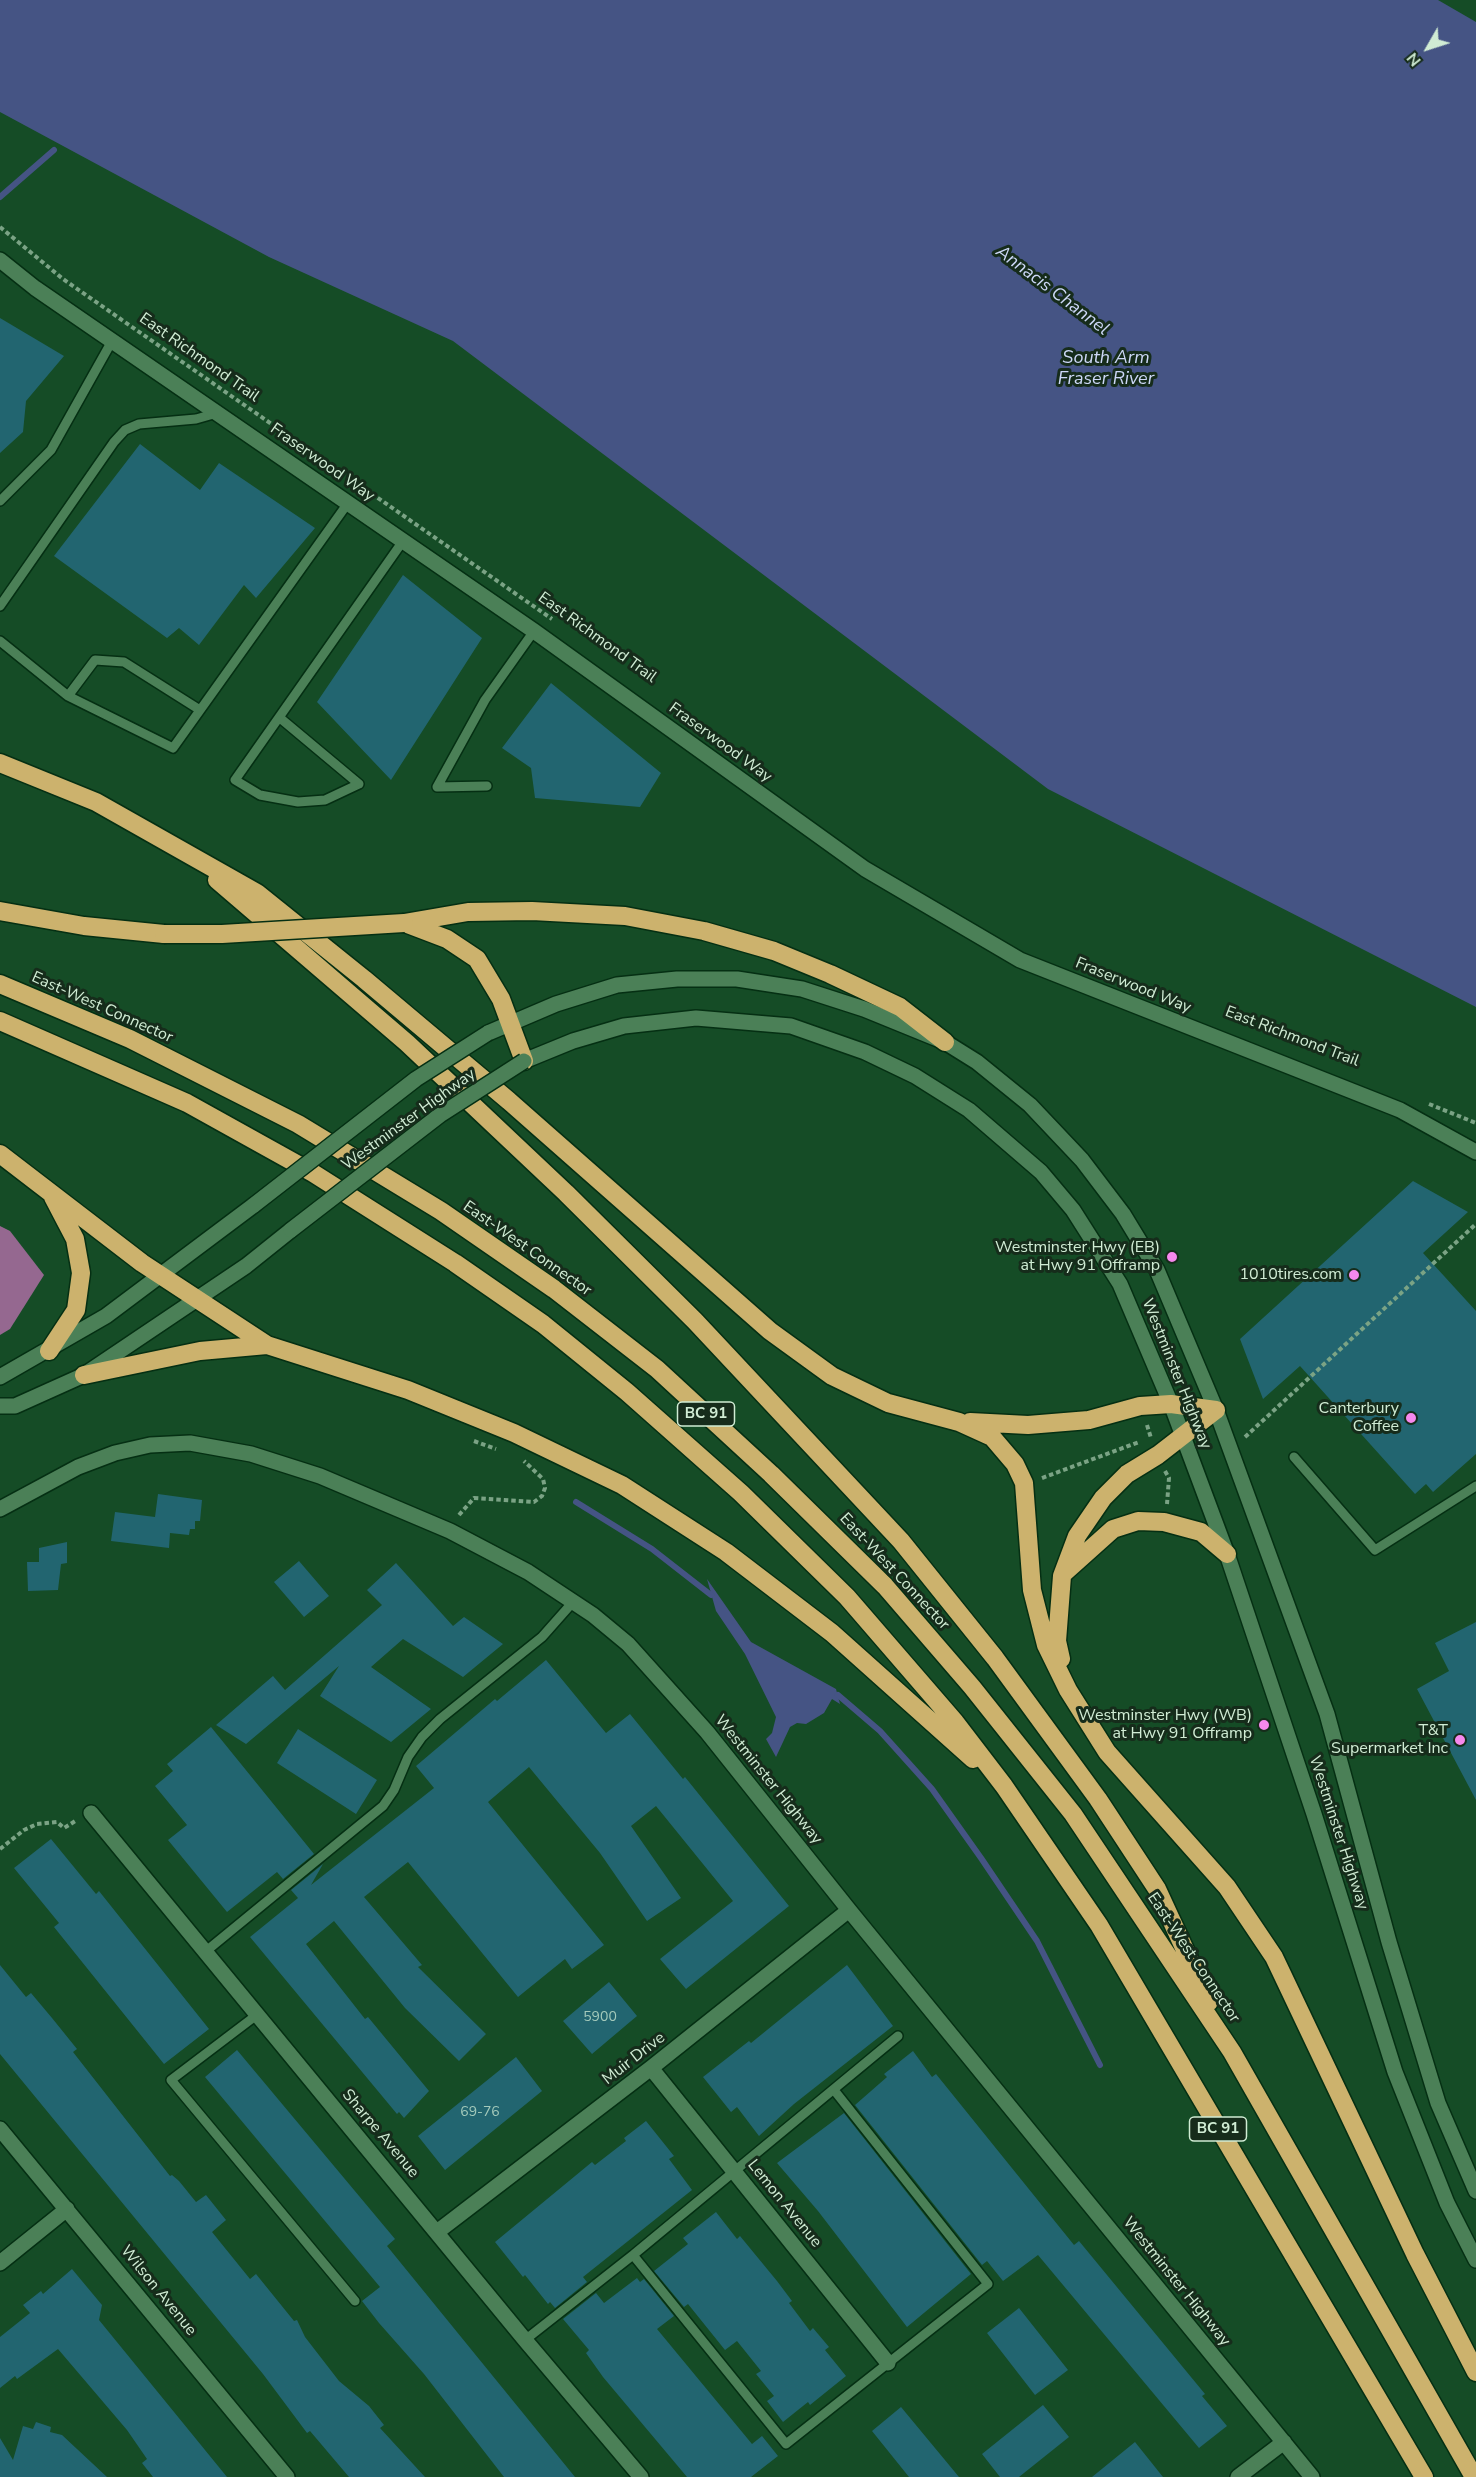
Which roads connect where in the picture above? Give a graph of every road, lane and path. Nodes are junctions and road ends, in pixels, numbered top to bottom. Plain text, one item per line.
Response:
1 (0, 227) edge
2 (0, 260) edge
3 (111, 341) junction
4 (217, 413) junction
5 (0, 501) edge
6 (348, 504) junction
7 (403, 541) junction
8 (0, 606) edge
9 (554, 621) dead end
10 (534, 631) junction
11 (0, 641) edge
12 (68, 696) junction
13 (200, 710) junction
14 (280, 718) junction
15 (0, 763) edge
16 (487, 786) dead end
17 (176, 845) junction
18 (0, 911) edge
19 (404, 923) junction
20 (0, 984) edge
21 (0, 1021) edge
22 (509, 1022) junction
23 (945, 1042) junction
24 (524, 1061) junction
25 (1423, 1101) dead end
26 (1476, 1123) edge
27 (1476, 1152) edge
28 (0, 1154) edge
29 (50, 1192) junction
30 (1476, 1224) edge
31 (163, 1275) junction
32 (198, 1298) junction
33 (267, 1345) junction
34 (49, 1351) junction
35 (84, 1375) junction
36 (0, 1377) edge
37 (1171, 1404) junction
38 (0, 1406) edge
39 (1216, 1410) junction
40 (959, 1422) junction
41 (1184, 1437) junction
42 (1150, 1438) dead end
43 (1244, 1439) dead end
44 (474, 1441) dead end
45 (502, 1451) dead end
46 (1294, 1456) dead end
47 (520, 1458) dead end
48 (1164, 1468) dead end
49 (1024, 1484) junction
50 (1476, 1486) edge
51 (1166, 1508) dead end
52 (0, 1509) edge
53 (459, 1515) dead end
54 (1227, 1554) junction
55 (1062, 1576) junction
56 (573, 1602) junction
57 (1068, 1690) junction
58 (1004, 1786) junction
59 (91, 1813) joint
60 (0, 1849) edge
61 (849, 1910) junction
62 (205, 1952) junction
63 (258, 2014) junction
64 (898, 2036) dead end
65 (1232, 2052) junction
66 (651, 2068) junction
67 (834, 2090) junction
68 (0, 2129) edge
69 (734, 2170) junction
70 (1476, 2192) edge
71 (67, 2208) junction
72 (437, 2232) junction
73 (633, 2255) junction
74 (1476, 2260) edge
75 (0, 2263) edge
76 (355, 2301) dead end
77 (525, 2340) junction
78 (888, 2364) junction
79 (1476, 2372) edge
80 (1284, 2442) junction
81 (287, 2477) edge
82 (641, 2477) edge
83 (1238, 2477) edge
84 (1312, 2477) edge
85 (1424, 2477) edge
86 (1474, 2477) edge

1 - 9 path, East Richmond Trail
2 - 3 street, Fraserwood Way
3 - 4 street, Fraserwood Way
3 - 5 lane
4 - 6 street, Fraserwood Way
4 - 8 lane
6 - 7 street, Fraserwood Way
6 - 13 lane
7 - 10 street, Fraserwood Way
7 - 14 lane
10 - 16 lane
10 - 27 street, Fraserwood Way
11 - 12 lane
12 - 13 lane
12 - 13 lane
14 - 14 lane
15 - 17 highway
17 - 40 highway
17 - 65 highway
18 - 19 highway, bridge
19 - 22 highway
19 - 23 highway
20 - 65 highway, East-West Connector / BC 91
21 - 58 highway, BC 91
22 - 23 street, Westminster Highway
22 - 24 highway
22 - 31 street, Westminster Highway, bridge
23 - 39 street, Westminster Highway
24 - 32 street, Westminster Highway, bridge
24 - 37 street, Westminster Highway
25 - 26 path
28 - 29 highway
29 - 31 highway
29 - 34 highway
30 - 43 path
31 - 32 highway
31 - 34 street, Westminster Highway
32 - 33 highway
32 - 35 street, Westminster Highway
33 - 35 highway
33 - 58 highway
34 - 36 street, Westminster Highway
35 - 38 street, Westminster Highway
37 - 39 highway
37 - 40 highway
37 - 41 street, Westminster Highway
39 - 41 highway
39 - 70 street, Westminster Highway
40 - 49 highway
41 - 54 street, Westminster Highway
41 - 55 highway
42 - 49 path
44 - 45 path
46 - 50 lane
47 - 53 path
48 - 51 path
49 - 57 highway
52 - 56 street, Westminster Highway
54 - 55 highway
54 - 74 street, Westminster Highway
55 - 57 highway
56 - 61 street, Westminster Highway
56 - 62 lane
57 - 79 highway
58 - 85 highway, BC 91
59 - 60 path
59 - 62 street, Sharpe Avenue
61 - 66 street, Muir Drive
61 - 80 street, Westminster Highway
62 - 63 street, Sharpe Avenue
63 - 72 street, Sharpe Avenue
63 - 76 lane
64 - 67 lane
65 - 86 highway, East-West Connector / BC 91
66 - 69 street, Lemon Avenue
66 - 72 street, Muir Drive
67 - 69 lane
67 - 78 lane
68 - 71 street, Wilson Avenue
69 - 73 lane
69 - 78 street, Lemon Avenue
71 - 75 street
71 - 81 street, Wilson Avenue
72 - 77 street, Sharpe Avenue
73 - 77 lane
73 - 78 lane
77 - 82 street, Sharpe Avenue
80 - 83 street
80 - 84 street, Westminster Highway

